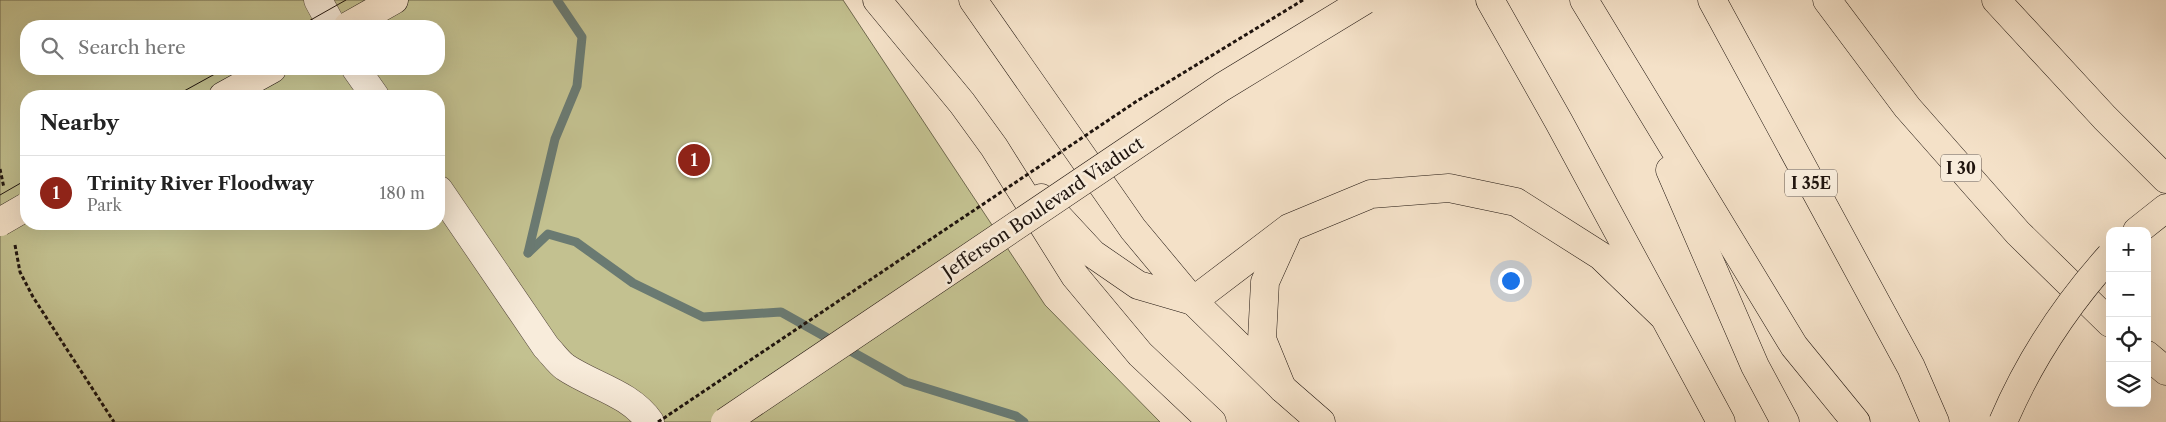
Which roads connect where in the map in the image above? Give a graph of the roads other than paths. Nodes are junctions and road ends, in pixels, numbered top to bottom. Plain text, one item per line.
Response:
1 (318, 0) edge
2 (394, 0) edge
3 (877, 0) edge
4 (973, 0) edge
5 (1365, 0) edge
6 (1490, 0) edge
7 (1584, 0) edge
8 (1712, 0) edge
9 (1827, 0) edge
10 (1996, 0) edge
11 (329, 20) edge
12 (359, 20) edge
13 (261, 75) edge
14 (360, 75) edge
15 (1630, 77) junction
16 (234, 90) edge
17 (371, 90) edge
18 (994, 147) junction
19 (2166, 179) edge
20 (445, 199) edge
21 (2166, 208) edge
22 (2142, 227) edge
23 (1289, 228) junction
24 (2106, 261) edge
25 (1193, 301) junction
26 (1662, 315) junction
27 (2106, 320) edge
28 (2151, 358) edge
29 (2166, 371) edge
30 (1282, 388) junction
31 (650, 422) edge
32 (724, 422) edge
33 (1212, 422) edge
34 (1321, 422) edge
35 (1720, 422) edge
36 (1784, 422) edge
37 (1856, 422) edge
38 (1935, 422) edge
39 (2003, 422) edge

1 - 11 lane
2 - 12 main road
3 - 18 main road
4 - 25 main road
5 - 32 main road, Jefferson Boulevard Viaduct, bridge
6 - 26 main road
7 - 15 main road
8 - 38 main road, I 35E
9 - 27 main road, I 30
10 - 19 main road
13 - 16 main road
14 - 17 lane
15 - 36 main road
15 - 37 main road
18 - 25 main road
18 - 33 main road
20 - 31 lane
21 - 22 main road
23 - 25 main road
23 - 26 main road
23 - 30 main road
24 - 39 main road, bridge
25 - 30 main road
26 - 35 main road
28 - 29 main road
30 - 34 main road

